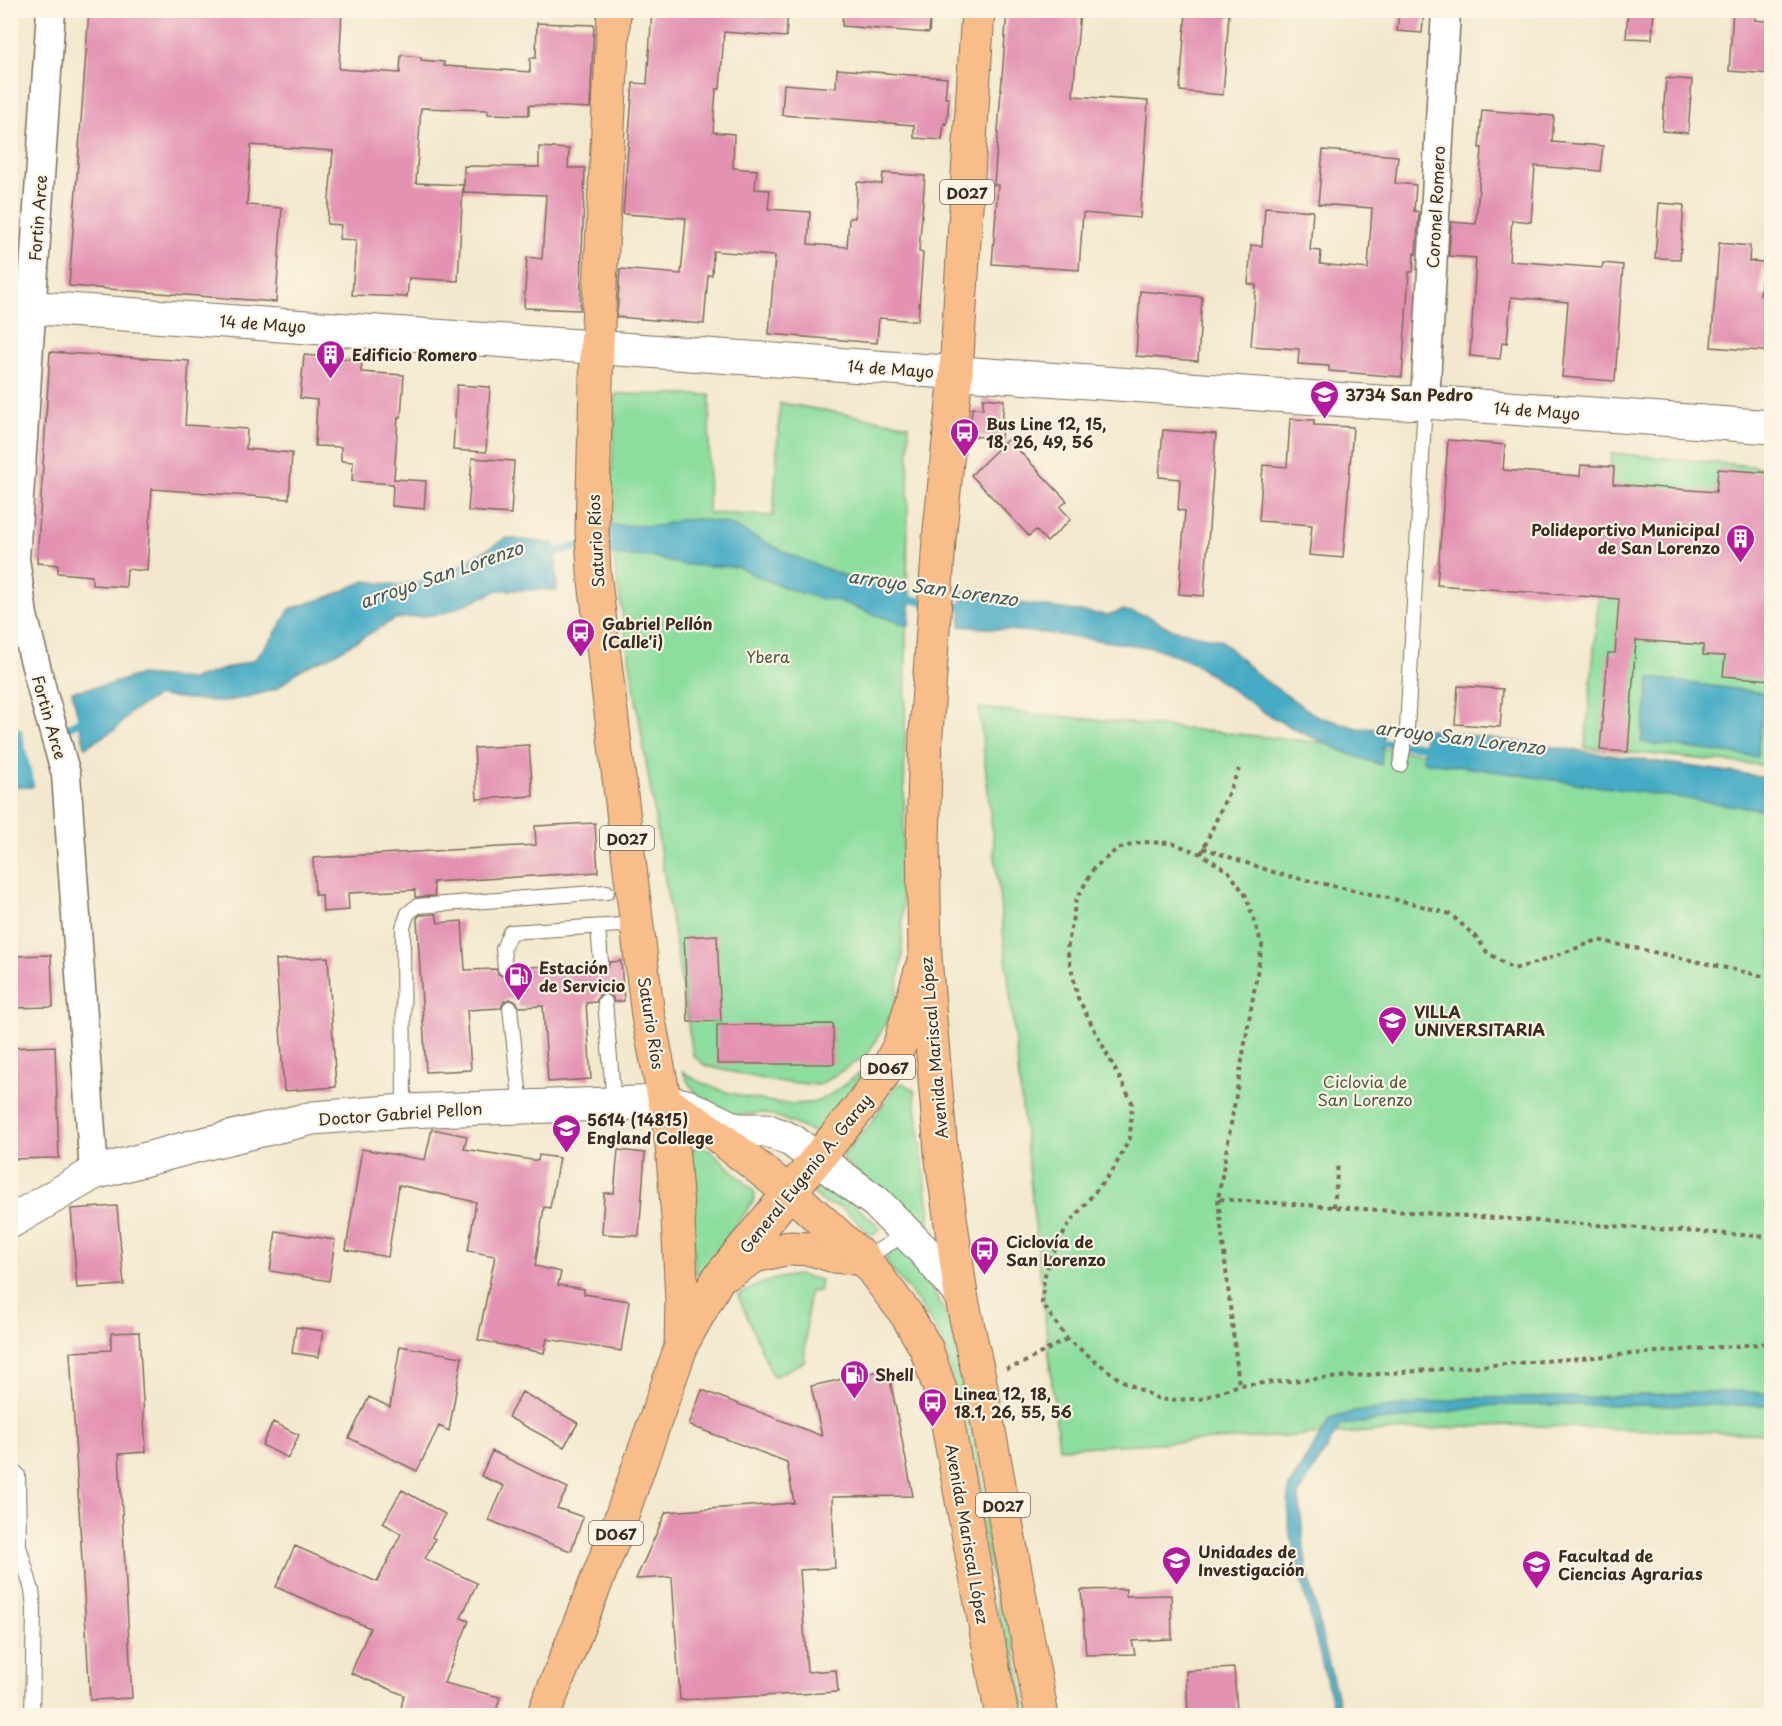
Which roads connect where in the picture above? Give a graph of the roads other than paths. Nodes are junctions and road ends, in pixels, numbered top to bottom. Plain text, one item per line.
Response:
1 (51, 10) edge
2 (614, 10) edge
3 (978, 10) edge
4 (1446, 10) edge
5 (21, 307) edge
6 (597, 346) junction
7 (956, 373) junction
8 (1425, 402) junction
9 (1772, 427) edge
10 (1400, 765) dead end
11 (607, 892) dead end
12 (638, 924) junction
13 (598, 927) junction
14 (924, 957) junction
15 (601, 962) dead end
16 (505, 968) dead end
17 (605, 1002) dead end
18 (510, 1008) dead end
19 (665, 1102) junction
20 (614, 1104) junction
21 (521, 1107) junction
22 (404, 1111) junction
23 (818, 1158) junction
24 (94, 1173) junction
25 (788, 1193) junction
26 (10, 1222) edge
27 (907, 1233) junction
28 (864, 1259) junction
29 (718, 1279) junction
30 (961, 1295) junction
31 (681, 1347) junction
32 (10, 1467) edge
33 (32, 1716) edge
34 (543, 1716) edge
35 (1002, 1716) edge
36 (1042, 1716) edge

1 - 5 street, Fortin Arce
2 - 6 main road, Saturio Ríos / D027
3 - 7 main road, D027
4 - 8 street, Coronel Romero
5 - 6 street, 14 de Mayo
5 - 24 street, Fortin Arce
6 - 7 street, 14 de Mayo
6 - 12 main road, Saturio Ríos / D027
7 - 8 street, 14 de Mayo
7 - 14 main road, Avenida Mariscal López / D027
8 - 9 street, 14 de Mayo
8 - 10 lane
11 - 22 lane
12 - 13 lane
12 - 19 main road, Saturio Ríos / D027
13 - 15 lane
13 - 16 lane
14 - 23 main road, General Eugenio A. Garay / D067
14 - 30 main road, Avenida Mariscal López / D027
17 - 20 lane
18 - 21 lane
19 - 20 street, Doctor Gabriel Pellon
19 - 23 street, Doctor Gabriel Pellon
19 - 25 main road, D027
19 - 31 main road, D067
20 - 21 street, Doctor Gabriel Pellon
21 - 22 street, Doctor Gabriel Pellon
22 - 24 street, Doctor Gabriel Pellon
23 - 25 main road, General Eugenio A. Garay / D067
23 - 27 street, Doctor Gabriel Pellon
24 - 26 street, Doctor Gabriel Pellon
25 - 28 main road, Avenida Mariscal López / D027
25 - 29 main road, General Eugenio A. Garay / D067
27 - 28 lane
27 - 30 street, Doctor Gabriel Pellon
28 - 29 main road
28 - 35 main road, Avenida Mariscal López / D027
29 - 31 main road, General Eugenio A. Garay / D067
30 - 36 main road, Avenida Mariscal López / D027
31 - 34 main road, D067
32 - 33 lane

